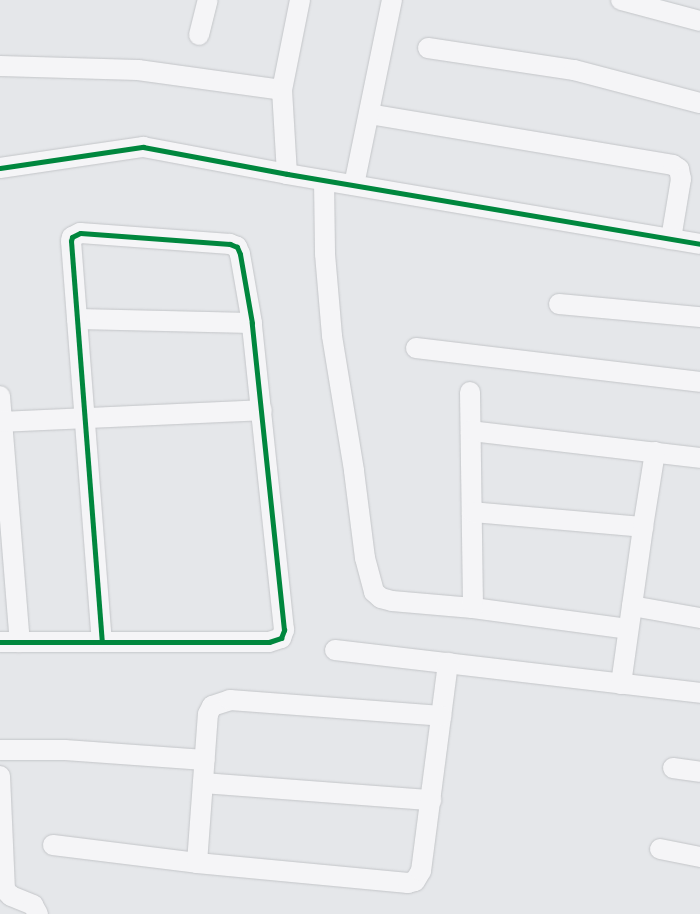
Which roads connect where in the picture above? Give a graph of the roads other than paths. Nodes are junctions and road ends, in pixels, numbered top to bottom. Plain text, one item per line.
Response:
1 (300, 0) edge
2 (392, 0) edge
3 (621, 0) edge
4 (204, 1) edge
5 (700, 22) edge
6 (199, 35) dead end
7 (428, 48) dead end
8 (0, 66) edge
9 (282, 90) junction
10 (700, 103) edge
11 (369, 114) junction
12 (0, 168) edge
13 (287, 174) junction
14 (324, 180) junction
15 (354, 185) junction
16 (671, 239) junction
17 (700, 244) edge
18 (559, 304) dead end
19 (700, 317) edge
20 (77, 319) junction
21 (252, 323) junction
22 (416, 348) dead end
23 (700, 382) edge
24 (470, 392) dead end
25 (0, 396) edge
26 (262, 410) junction
27 (84, 417) junction
28 (2, 422) edge
29 (471, 431) junction
30 (655, 452) junction
31 (700, 458) edge
32 (472, 512) junction
33 (642, 528) junction
34 (632, 606) junction
35 (473, 608) junction
36 (700, 618) edge
37 (628, 629) junction
38 (102, 641) junction
39 (0, 642) edge
40 (20, 642) junction
41 (335, 650) dead end
42 (448, 663) junction
43 (621, 684) junction
44 (700, 693) edge
45 (441, 716) junction
46 (0, 750) edge
47 (205, 760) junction
48 (673, 768) dead end
49 (700, 772) edge
50 (0, 776) edge
51 (203, 783) junction
52 (431, 800) junction
53 (53, 845) dead end
54 (660, 849) dead end
55 (700, 857) edge
56 (196, 863) junction
57 (3, 890) edge
58 (38, 914) edge

1 - 9 street
2 - 11 street
3 - 5 street
4 - 6 street
7 - 10 street
8 - 9 street
9 - 13 street
11 - 15 street
11 - 16 street
12 - 13 street
13 - 14 street
14 - 15 street
14 - 35 street
15 - 16 street
16 - 17 street
18 - 19 street
20 - 21 street
20 - 21 street
20 - 27 street
21 - 26 street
22 - 23 street
24 - 29 street
25 - 28 street
26 - 27 street
26 - 38 street
27 - 28 street
27 - 38 street
28 - 40 street
29 - 30 street
29 - 32 street
30 - 31 street
30 - 33 street
32 - 33 street
32 - 35 street
33 - 34 street
34 - 36 street
34 - 37 street
35 - 37 street
37 - 43 street
38 - 40 street
39 - 40 street
41 - 42 street
42 - 43 street
42 - 45 street
43 - 44 street
45 - 47 street
45 - 52 street
46 - 47 street
47 - 51 street
48 - 49 street
50 - 57 street
51 - 52 street
51 - 56 street
52 - 56 street
53 - 56 street
54 - 55 street
57 - 58 street

